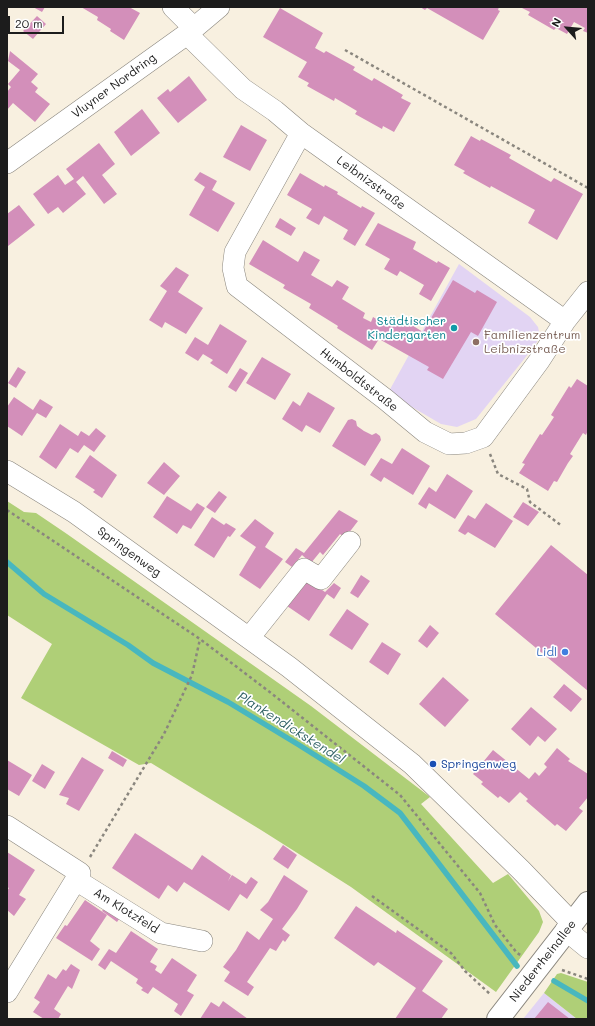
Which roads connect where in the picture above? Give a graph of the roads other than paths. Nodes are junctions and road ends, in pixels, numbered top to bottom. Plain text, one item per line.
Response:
1 (173, 7) edge
2 (219, 7) edge
3 (190, 31) junction
4 (301, 133) junction
5 (7, 163) edge
6 (588, 292) edge
7 (565, 321) junction
8 (7, 471) edge
9 (350, 542) dead end
10 (249, 638) junction
11 (7, 826) edge
12 (78, 876) junction
13 (588, 903) edge
14 (569, 926) junction
15 (202, 940) dead end
16 (588, 948) edge
17 (7, 992) edge
18 (502, 1014) edge

1 - 3 street, Leibnizstraße
2 - 3 street, Vluyner Nordring
3 - 4 street, Leibnizstraße
3 - 5 street, Vluyner Nordring
4 - 7 street, Leibnizstraße
4 - 7 street, Humboldtstraße
6 - 7 street
8 - 10 street, Springenweg
9 - 10 street
10 - 14 street, Springenweg
11 - 12 street, Am Klotzfeld
12 - 15 street, Am Klotzfeld
12 - 17 street
13 - 14 main road, Niederrheinallee
14 - 16 street, Springenweg
14 - 18 main road, Niederrheinallee

